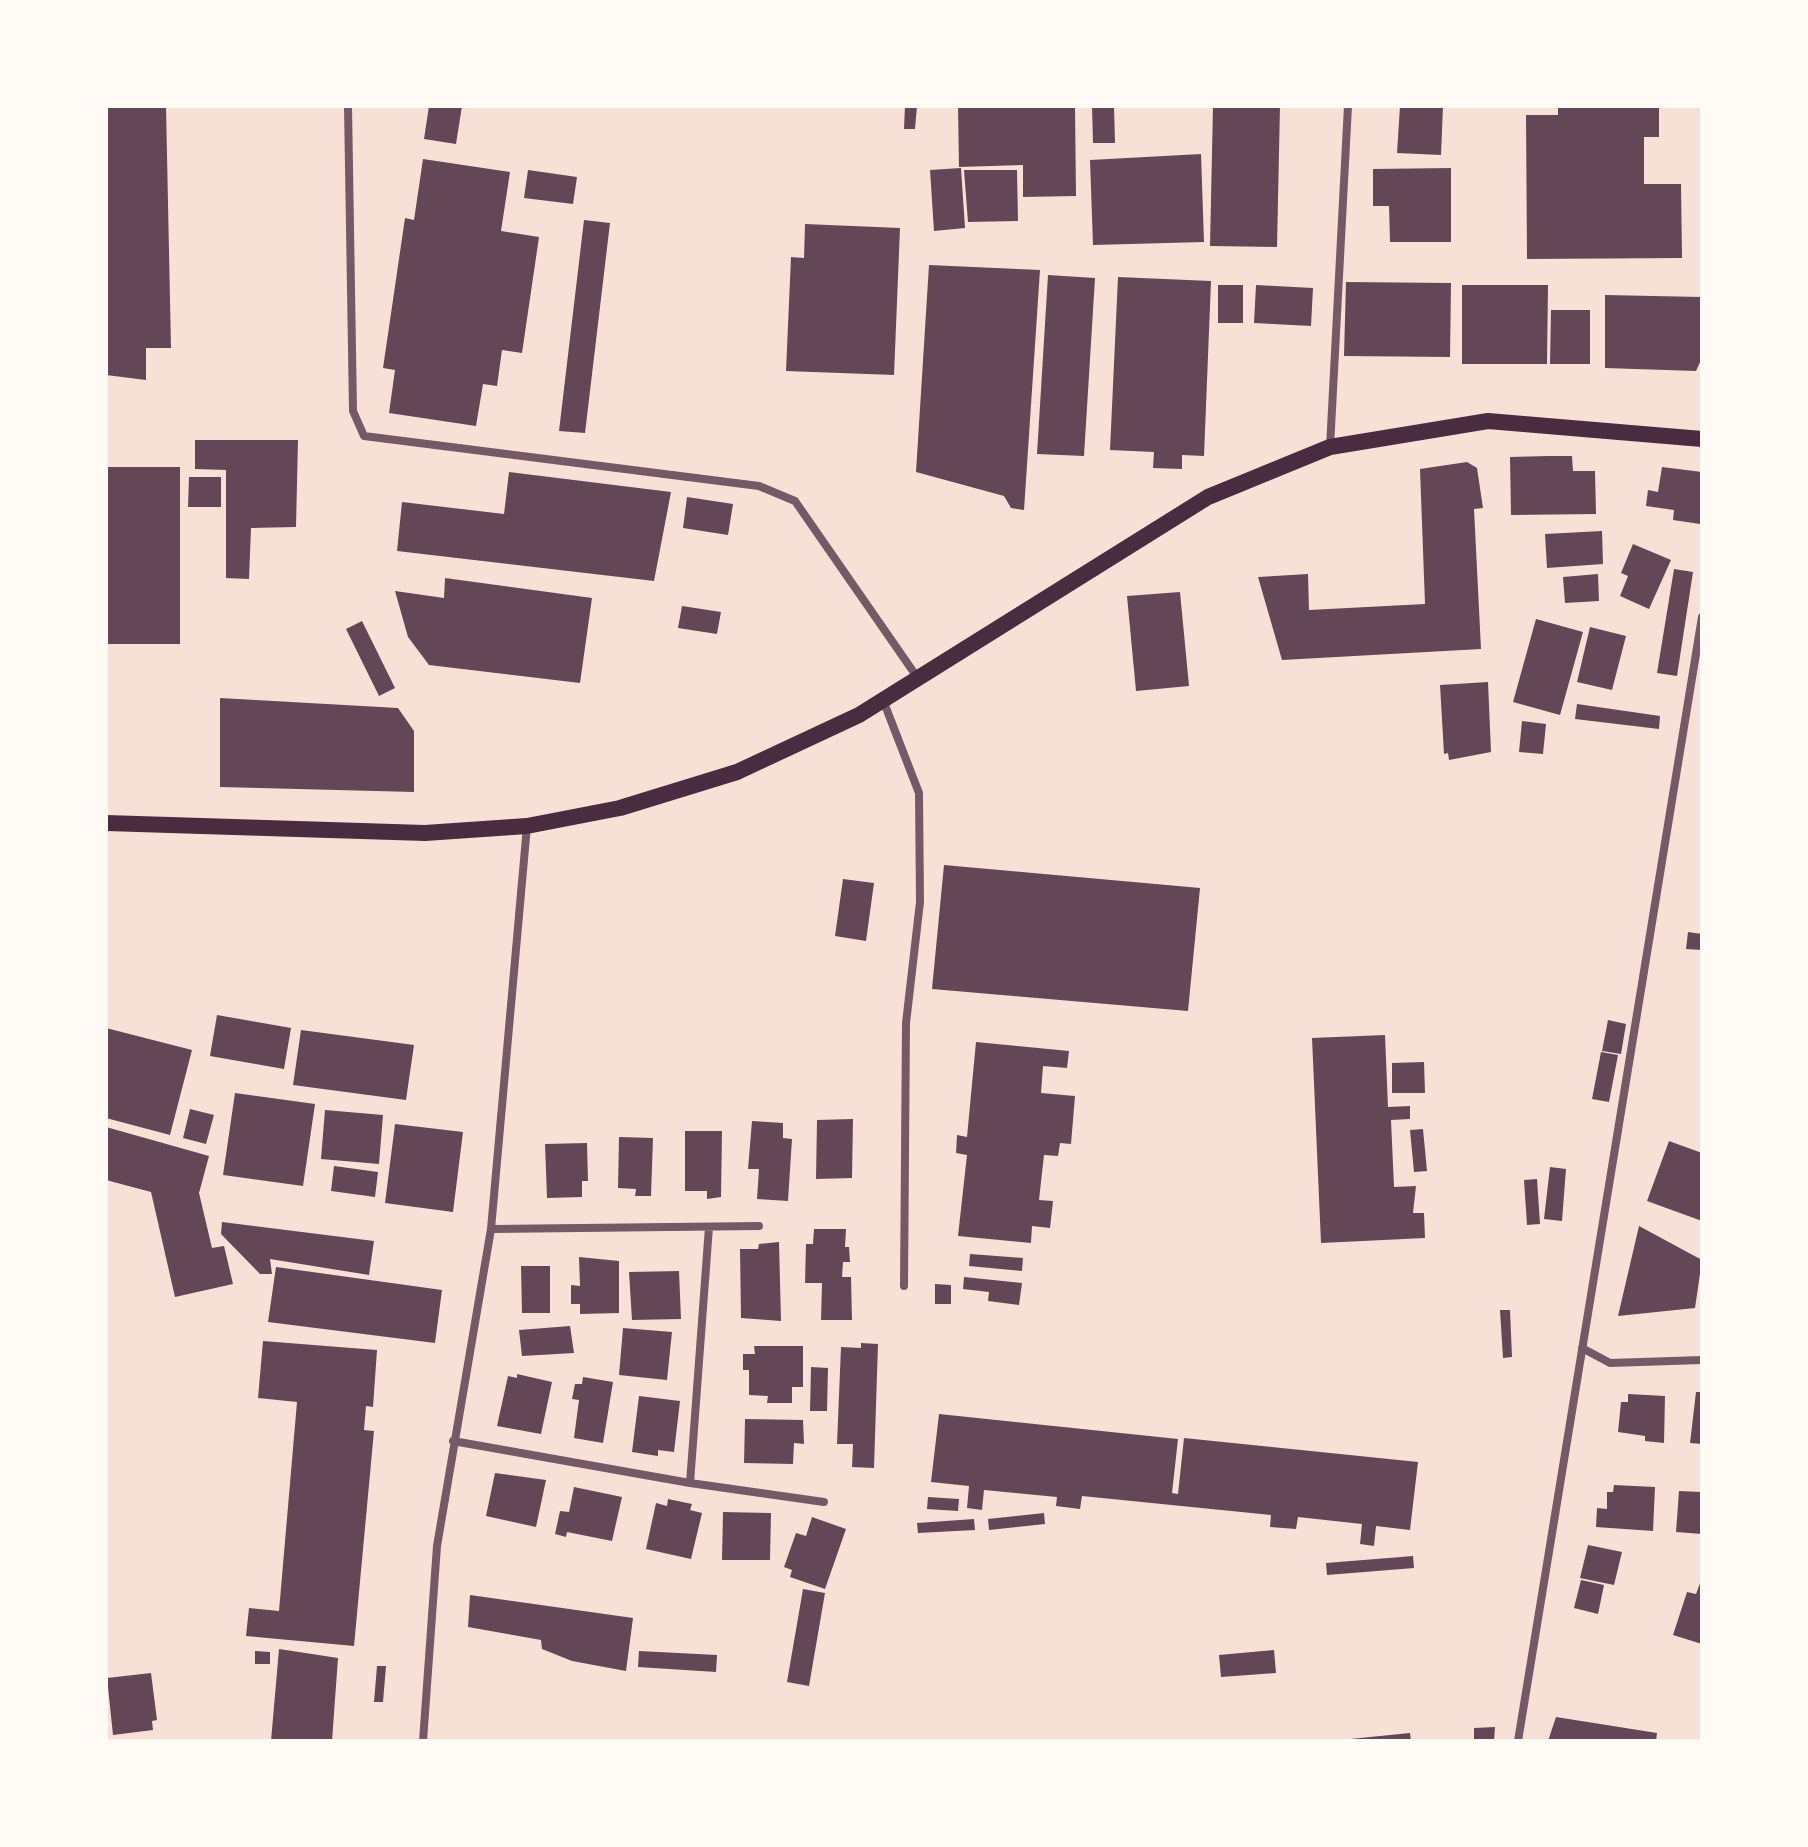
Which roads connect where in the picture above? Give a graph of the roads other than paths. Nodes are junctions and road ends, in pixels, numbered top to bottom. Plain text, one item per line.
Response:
1 (1348, 106) edge
2 (351, 109) edge
3 (1702, 439) edge
4 (1330, 447) junction
5 (1702, 617) edge
6 (917, 677) junction
7 (883, 699) junction
8 (106, 823) edge
9 (527, 826) junction
10 (759, 1226) dead end
11 (709, 1227) junction
12 (491, 1229) junction
13 (904, 1286) dead end
14 (1582, 1348) junction
15 (1702, 1360) edge
16 (453, 1441) junction
17 (690, 1483) junction
18 (824, 1502) dead end
19 (423, 1741) edge
20 (1518, 1741) edge

1 - 4 street
2 - 6 street
3 - 4 main road
4 - 6 main road
5 - 14 street
6 - 7 main road
7 - 9 main road
7 - 13 street
8 - 9 main road
9 - 12 street
10 - 11 street
11 - 12 street
11 - 17 street
12 - 16 street
14 - 15 street
14 - 20 street
16 - 17 street
16 - 19 street
17 - 18 street

